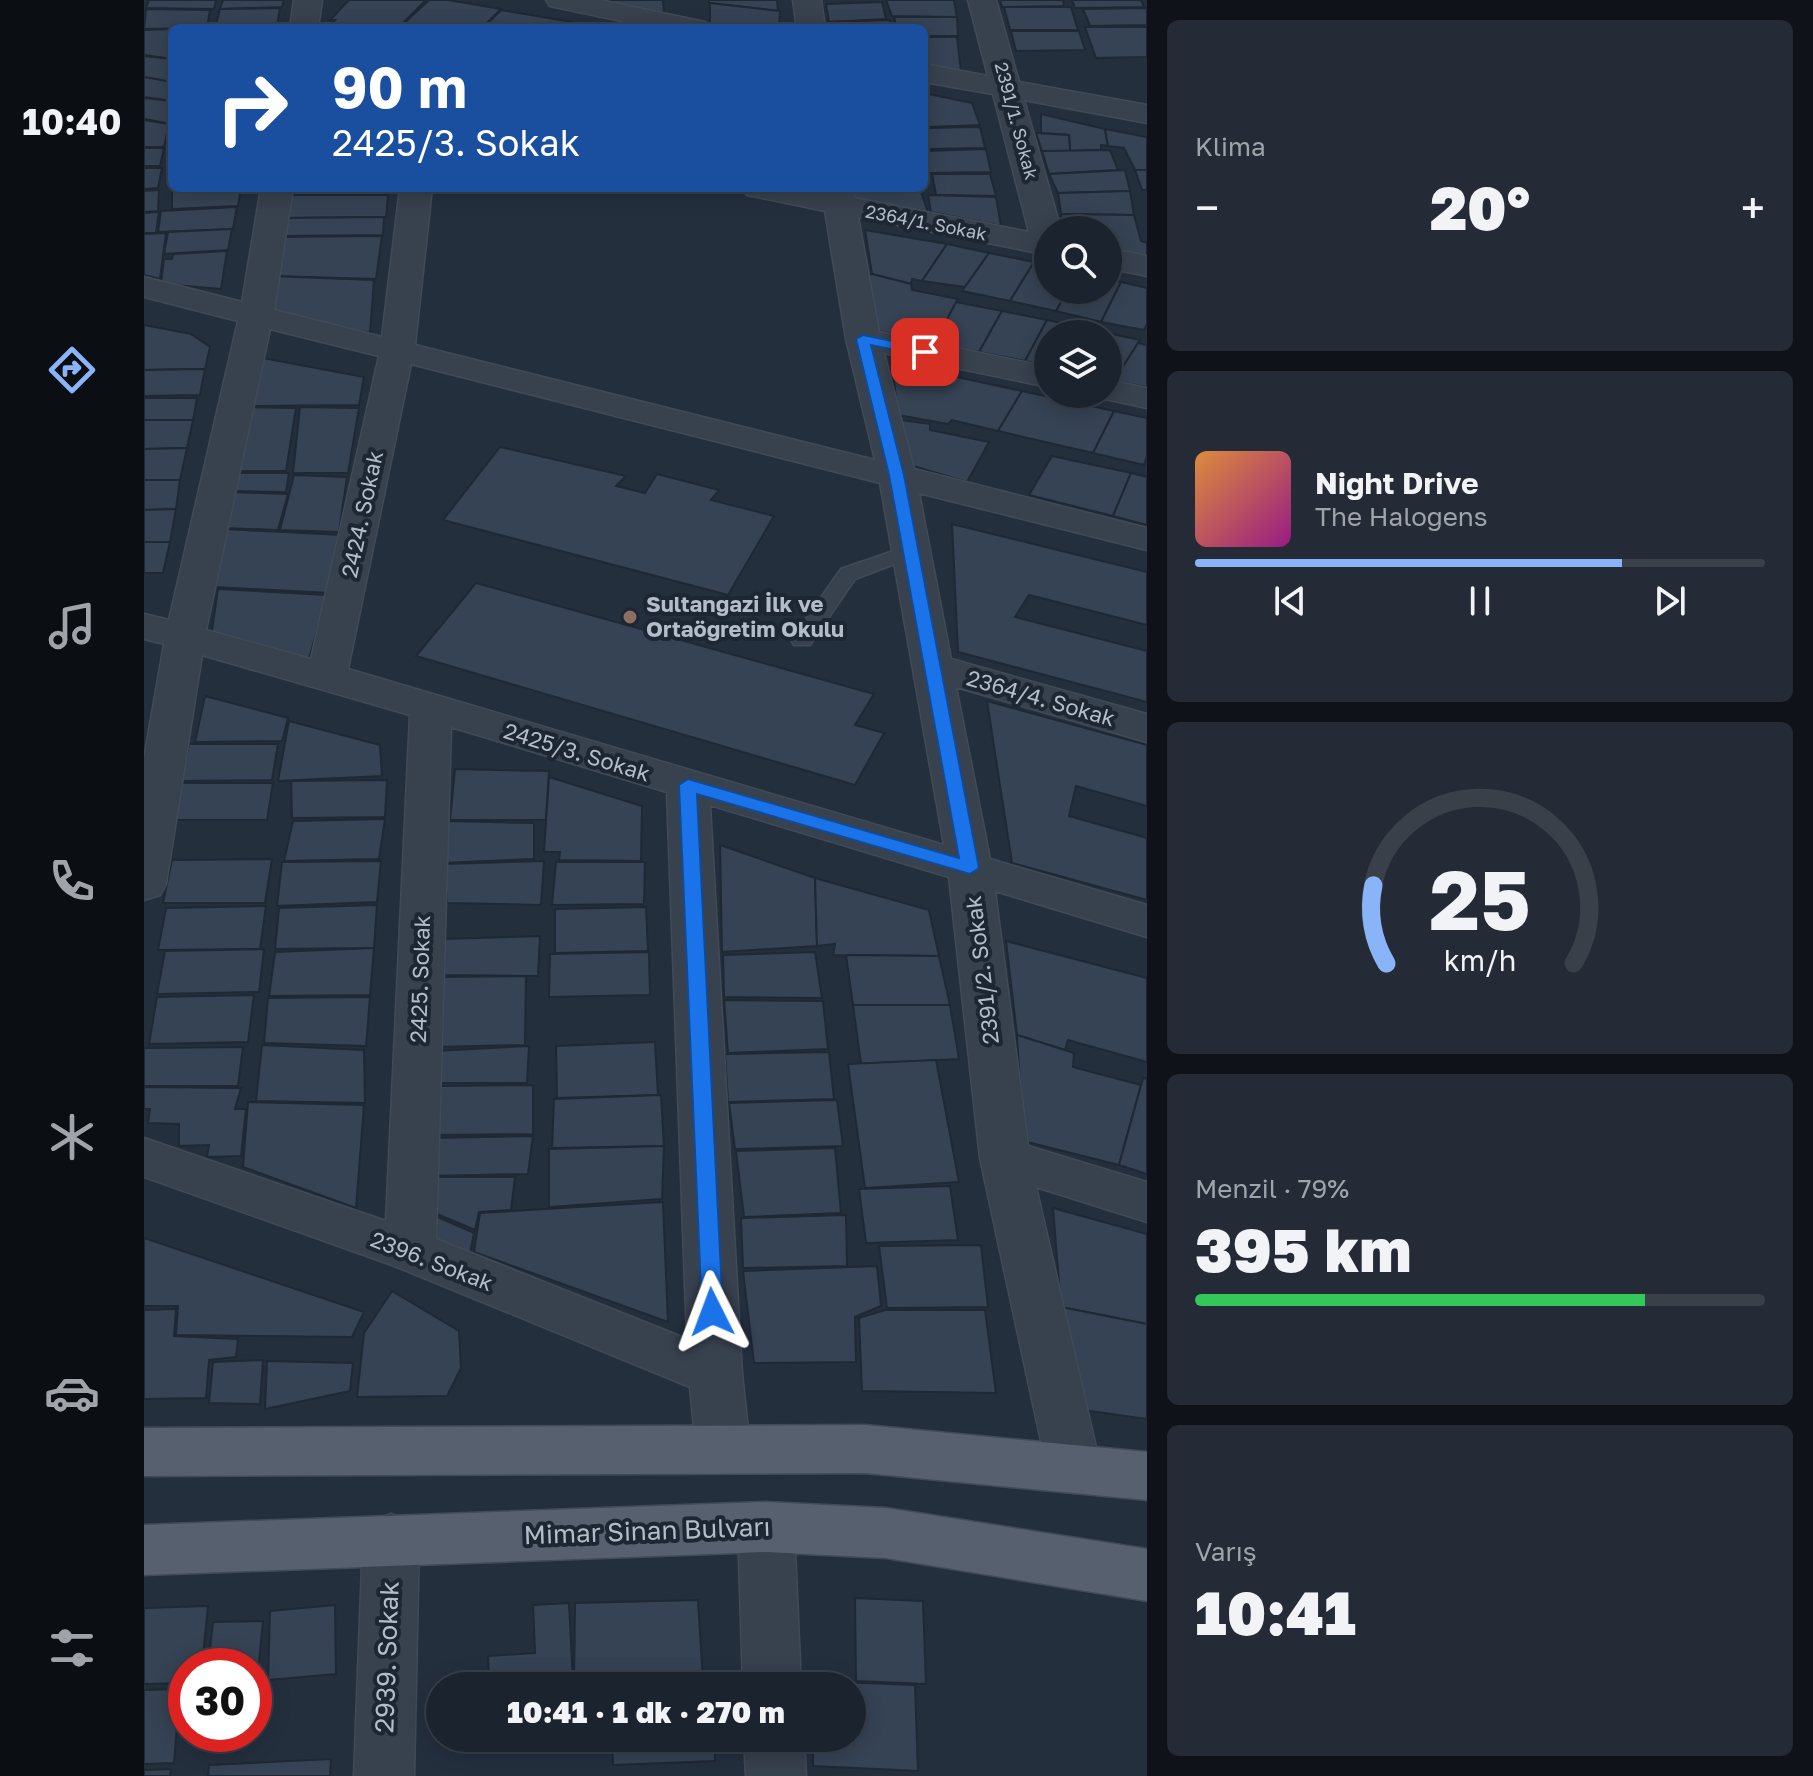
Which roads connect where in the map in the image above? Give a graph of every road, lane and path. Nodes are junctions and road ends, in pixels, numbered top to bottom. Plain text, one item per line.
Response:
1 (308, 0) edge
2 (560, 0) edge
3 (807, 0) edge
4 (982, 0) edge
5 (689, 18) edge
6 (305, 24) edge
7 (810, 24) edge
8 (928, 74) edge
9 (1008, 90) junction
10 (1147, 114) edge
11 (276, 192) edge
12 (416, 192) edge
13 (794, 192) edge
14 (838, 197) edge
15 (1041, 216) edge
16 (1034, 241) edge
17 (1122, 261) edge
18 (1147, 266) edge
19 (144, 287) edge
20 (256, 316) junction
21 (863, 339) junction
22 (397, 351) junction
23 (1034, 374) edge
24 (1122, 393) edge
25 (1147, 398) edge
26 (897, 475) junction
27 (1147, 539) edge
28 (911, 551) junction
29 (144, 626) edge
30 (185, 638) junction
31 (802, 640) dead end
32 (934, 667) junction
33 (327, 676) junction
34 (431, 707) junction
35 (1147, 728) edge
36 (688, 785) junction
37 (970, 868) junction
38 (144, 884) edge
39 (1147, 921) edge
40 (144, 1157) edge
41 (1005, 1158) junction
42 (1147, 1202) edge
43 (410, 1250) junction
44 (715, 1374) junction
45 (723, 1448) junction
46 (144, 1452) edge
47 (1074, 1469) junction
48 (1147, 1476) edge
49 (766, 1527) junction
50 (391, 1539) junction
51 (144, 1550) edge
52 (1147, 1575) edge
53 (771, 1672) edge
54 (775, 1752) edge
55 (384, 1776) edge
56 (776, 1776) edge

1 - 6 street
2 - 5 street
3 - 7 street
4 - 9 street, 2391/1. Sokak
8 - 9 street
9 - 10 street
9 - 15 street, 2391/1. Sokak
11 - 20 street
12 - 22 street, 2424. Sokak
13 - 14 street, 2364/1. Sokak
14 - 16 street, 2364/1. Sokak
14 - 21 street, 2391/2. Sokak
17 - 18 street
19 - 20 street
20 - 22 street
20 - 30 street
21 - 23 street
21 - 26 street, 2391/2. Sokak
22 - 26 street
22 - 33 street, 2424. Sokak
24 - 25 street
26 - 27 street
26 - 28 street, 2391/2. Sokak
28 - 31 lane
28 - 32 street, 2391/2. Sokak
29 - 30 street, 2425/3. Sokak
30 - 33 street, 2425/3. Sokak
30 - 38 street
32 - 35 street, 2364/4. Sokak
32 - 37 street, 2391/2. Sokak
33 - 34 street, 2425/3. Sokak
34 - 36 street, 2425/3. Sokak
34 - 43 street, 2425. Sokak
36 - 37 street, 2425/3. Sokak
36 - 44 street
37 - 39 street, 2425/3. Sokak
37 - 41 street, 2391/2. Sokak
40 - 43 street, 2396. Sokak
41 - 42 street
41 - 47 street, 2391/2. Sokak
43 - 44 street, 2396. Sokak
44 - 45 street
45 - 46 main road
45 - 47 main road
47 - 48 main road
49 - 50 main road, Mimar Sinan Bulvarı
49 - 52 main road, Mimar Sinan Bulvarı
49 - 53 street
50 - 51 main road, Mimar Sinan Bulvarı
50 - 55 street, 2939. Sokak
54 - 56 street

